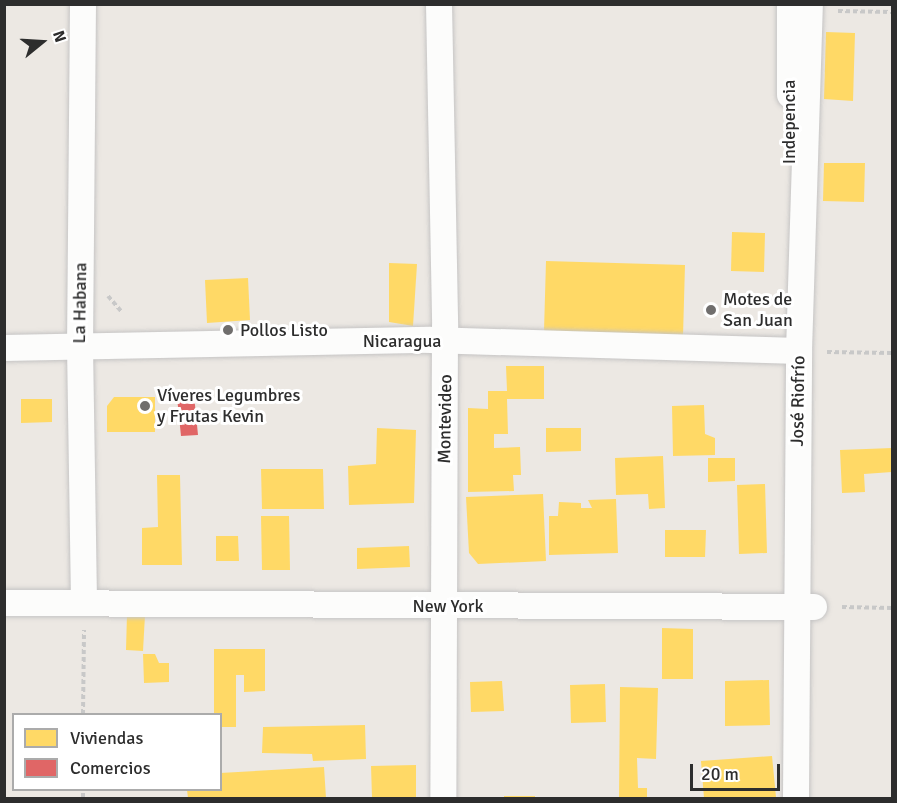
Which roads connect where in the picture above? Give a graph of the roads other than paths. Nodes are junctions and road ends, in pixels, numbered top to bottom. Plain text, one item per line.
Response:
1 (83, 4) edge
2 (439, 4) edge
3 (790, 4) edge
4 (818, 8) edge
5 (805, 235) junction
6 (445, 341) junction
7 (80, 346) junction
8 (4, 348) edge
9 (807, 351) junction
10 (4, 603) edge
11 (443, 606) junction
12 (804, 607) junction
13 (84, 612) junction
14 (443, 798) edge
15 (796, 798) edge

1 - 7 street, La Habana
2 - 6 street, Montevideo
3 - 5 street, Indepencia
4 - 5 street, José Riofrío
5 - 9 street, José Riofrío
6 - 7 street, Nicaragua
6 - 9 street, Nicaragua
6 - 11 street, Montevideo
7 - 8 street, Nicaragua
7 - 13 street, La Habana
9 - 12 street, José Riofrío
10 - 13 street, New York
11 - 12 street, New York
11 - 13 street, New York
11 - 14 street, Montevideo
12 - 15 street, José Riofrío

